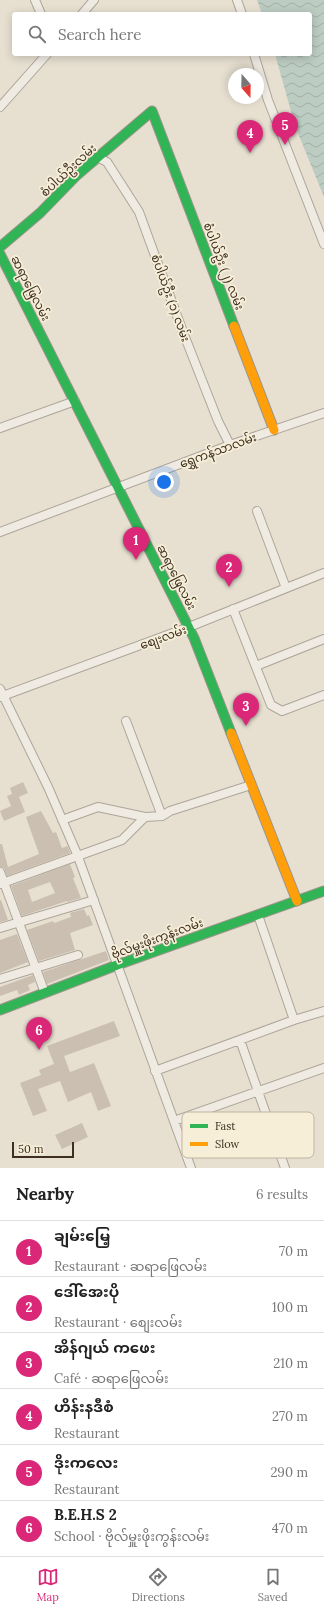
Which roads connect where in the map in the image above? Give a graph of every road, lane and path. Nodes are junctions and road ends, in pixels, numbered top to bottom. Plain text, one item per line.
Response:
1 (35, 0) edge
2 (94, 0) edge
3 (237, 0) edge
4 (40, 12) edge
5 (84, 12) edge
6 (241, 12) edge
7 (45, 56) edge
8 (255, 56) edge
9 (0, 107) edge
10 (152, 111) joint
11 (99, 158) junction
12 (324, 244) edge
13 (0, 247) edge
14 (0, 254) edge
15 (74, 401) junction
16 (324, 413) edge
17 (0, 428) edge
18 (274, 430) junction
19 (230, 445) junction
20 (118, 488) junction
21 (257, 511) dead end
22 (0, 532) edge
23 (324, 573) edge
24 (286, 588) junction
25 (233, 609) junction
26 (189, 627) junction
27 (324, 639) edge
28 (256, 666) junction
29 (1, 694) edge
30 (324, 695) edge
31 (126, 721) dead end
32 (251, 785) junction
33 (162, 816) junction
34 (145, 817) junction
35 (62, 820) junction
36 (78, 857) junction
37 (0, 872) edge
38 (3, 883) edge
39 (324, 891) edge
40 (94, 900) junction
41 (297, 901) junction
42 (258, 915) junction
43 (20, 921) junction
44 (0, 928) edge
45 (78, 955) dead end
46 (117, 965) junction
47 (35, 968) junction
48 (0, 979) edge
49 (45, 993) junction
50 (0, 1010) edge
51 (324, 1011) edge
52 (294, 1020) junction
53 (240, 1040) junction
54 (324, 1068) edge
55 (155, 1071) junction
56 (259, 1092) junction
57 (200, 1112) edge
58 (266, 1112) edge
59 (182, 1118) edge
60 (174, 1121) junction
61 (182, 1143) edge
62 (187, 1158) edge
63 (282, 1158) edge
64 (191, 1168) edge
65 (285, 1168) edge

1 - 4 street
2 - 5 street
3 - 6 street
7 - 9 street
8 - 12 street
10 - 11 street, စံပါယ်ဦးလမ်း
10 - 18 street, စံပါယ်ဦး (၂) လမ်း
11 - 13 street, စံပါယ်ဦးလမ်း
11 - 19 street, စံပါယ်ဦး (၁) လမ်း
14 - 15 street, ဆရာဖြေလမ်း
15 - 17 street
15 - 20 street, ဆရာဖြေလမ်း
16 - 18 street, ‌ရွှေကန်သာလမ်း
18 - 19 street, ‌ရွှေကန်သာလမ်း
19 - 20 street, ‌ရွှေကန်သာလမ်း
20 - 22 street, ‌ရွှေကန်သာလမ်း
20 - 26 street, ဆရာဖြေလမ်း
21 - 24 street
23 - 24 street, စျေးလမ်း
24 - 25 street, စျေးလမ်း
25 - 26 street, စျေးလမ်း
25 - 28 street
26 - 29 street, စျေးလမ်း
26 - 32 street, ဆရာဖြေလမ်း
27 - 28 street
28 - 30 street
29 - 35 street
31 - 33 street
32 - 33 street
32 - 41 street, ဆရာဖြေလမ်း
33 - 34 street
34 - 35 street
34 - 36 street
35 - 36 street
36 - 38 street
36 - 40 street
37 - 38 street
38 - 43 street
39 - 41 street, ဗိုလ်မှူးဖိုးကွန်းလမ်း
40 - 43 street
40 - 46 street
41 - 42 street, ဗိုလ်မှူးဖိုးကွန်းလမ်း
42 - 46 street, ဗိုလ်မှူးဖိုးကွန်းလမ်း
42 - 52 street
43 - 44 street
43 - 47 street
45 - 47 street
46 - 49 street, ဗိုလ်မှူးဖိုးကွန်းလမ်း
46 - 55 street
47 - 48 street
47 - 49 street
49 - 50 street, ဗိုလ်မှူးဖိုးကွန်းလမ်း
51 - 52 street
52 - 53 street
53 - 55 street
53 - 56 street
54 - 56 street
55 - 60 street
56 - 57 street
56 - 58 street
59 - 60 street
60 - 61 street
62 - 64 street
63 - 65 street

